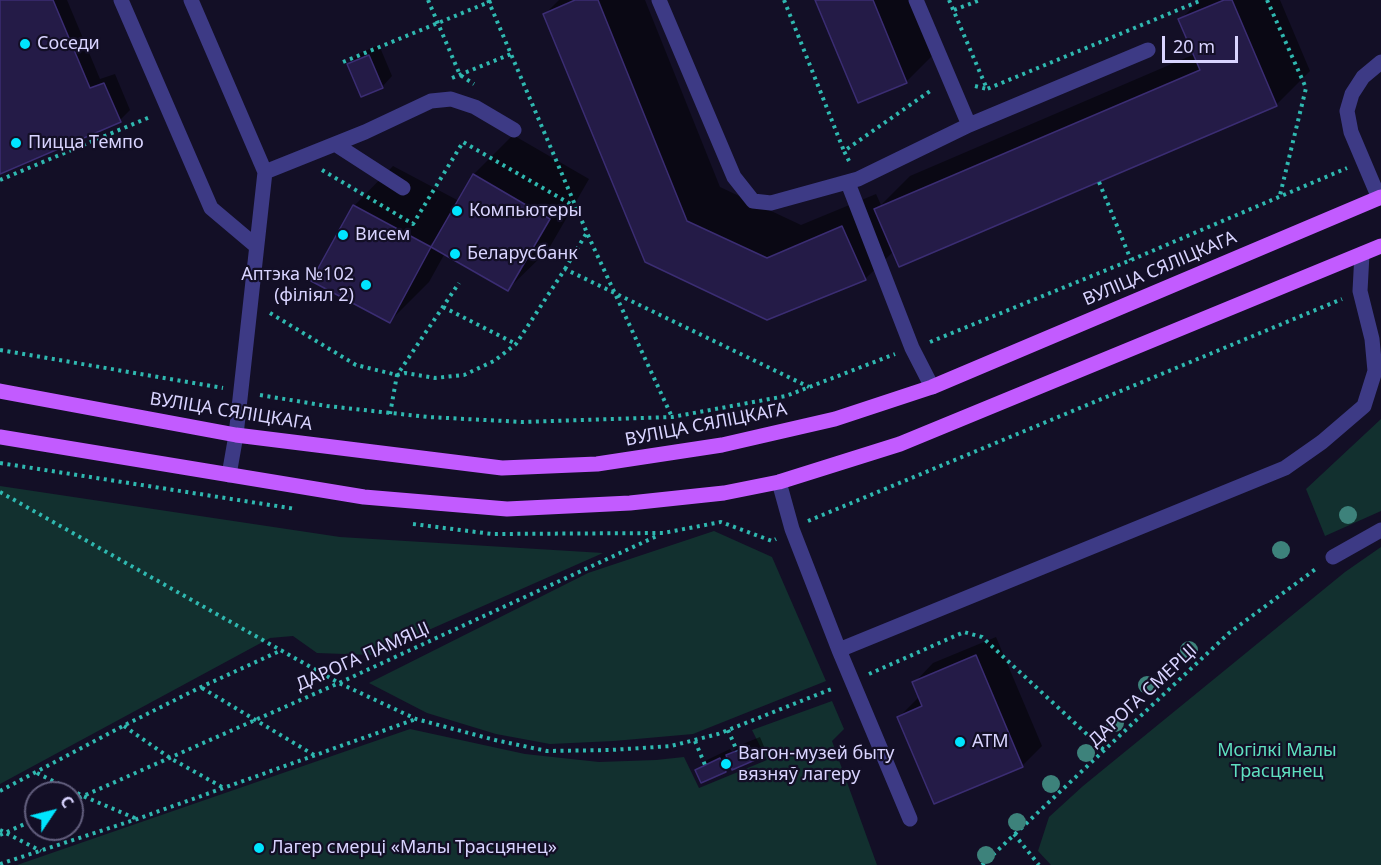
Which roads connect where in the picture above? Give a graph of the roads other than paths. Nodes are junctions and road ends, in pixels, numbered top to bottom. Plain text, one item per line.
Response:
1 (120, 0) edge
2 (191, 0) edge
3 (659, 0) edge
4 (916, 0) edge
5 (1148, 50) dead end
6 (1381, 62) edge
7 (969, 125) junction
8 (514, 130) dead end
9 (335, 144) junction
10 (265, 172) junction
11 (853, 181) junction
12 (403, 188) dead end
13 (1380, 197) edge
14 (256, 246) junction
15 (1381, 246) edge
16 (1362, 254) junction
17 (932, 387) junction
18 (0, 391) edge
19 (236, 435) junction
20 (0, 436) edge
21 (229, 475) junction
22 (779, 482) junction
23 (1381, 530) edge
24 (1332, 557) road end
25 (839, 650) junction
26 (910, 819) dead end

1 - 14 street
2 - 10 street
3 - 11 street
4 - 7 street
5 - 7 street
6 - 13 street
7 - 11 street
8 - 9 street
9 - 10 street
9 - 12 street
10 - 14 street
11 - 17 street
13 - 17 main road, ВУЛІЦА СЯЛІЦКАГА
14 - 19 street
15 - 16 main road
16 - 22 main road
16 - 25 street
17 - 19 main road, ВУЛІЦА СЯЛІЦКАГА
18 - 19 main road, ВУЛІЦА СЯЛІЦКАГА
19 - 21 street
20 - 21 main road
21 - 22 main road
22 - 25 street
23 - 24 street
25 - 26 street

